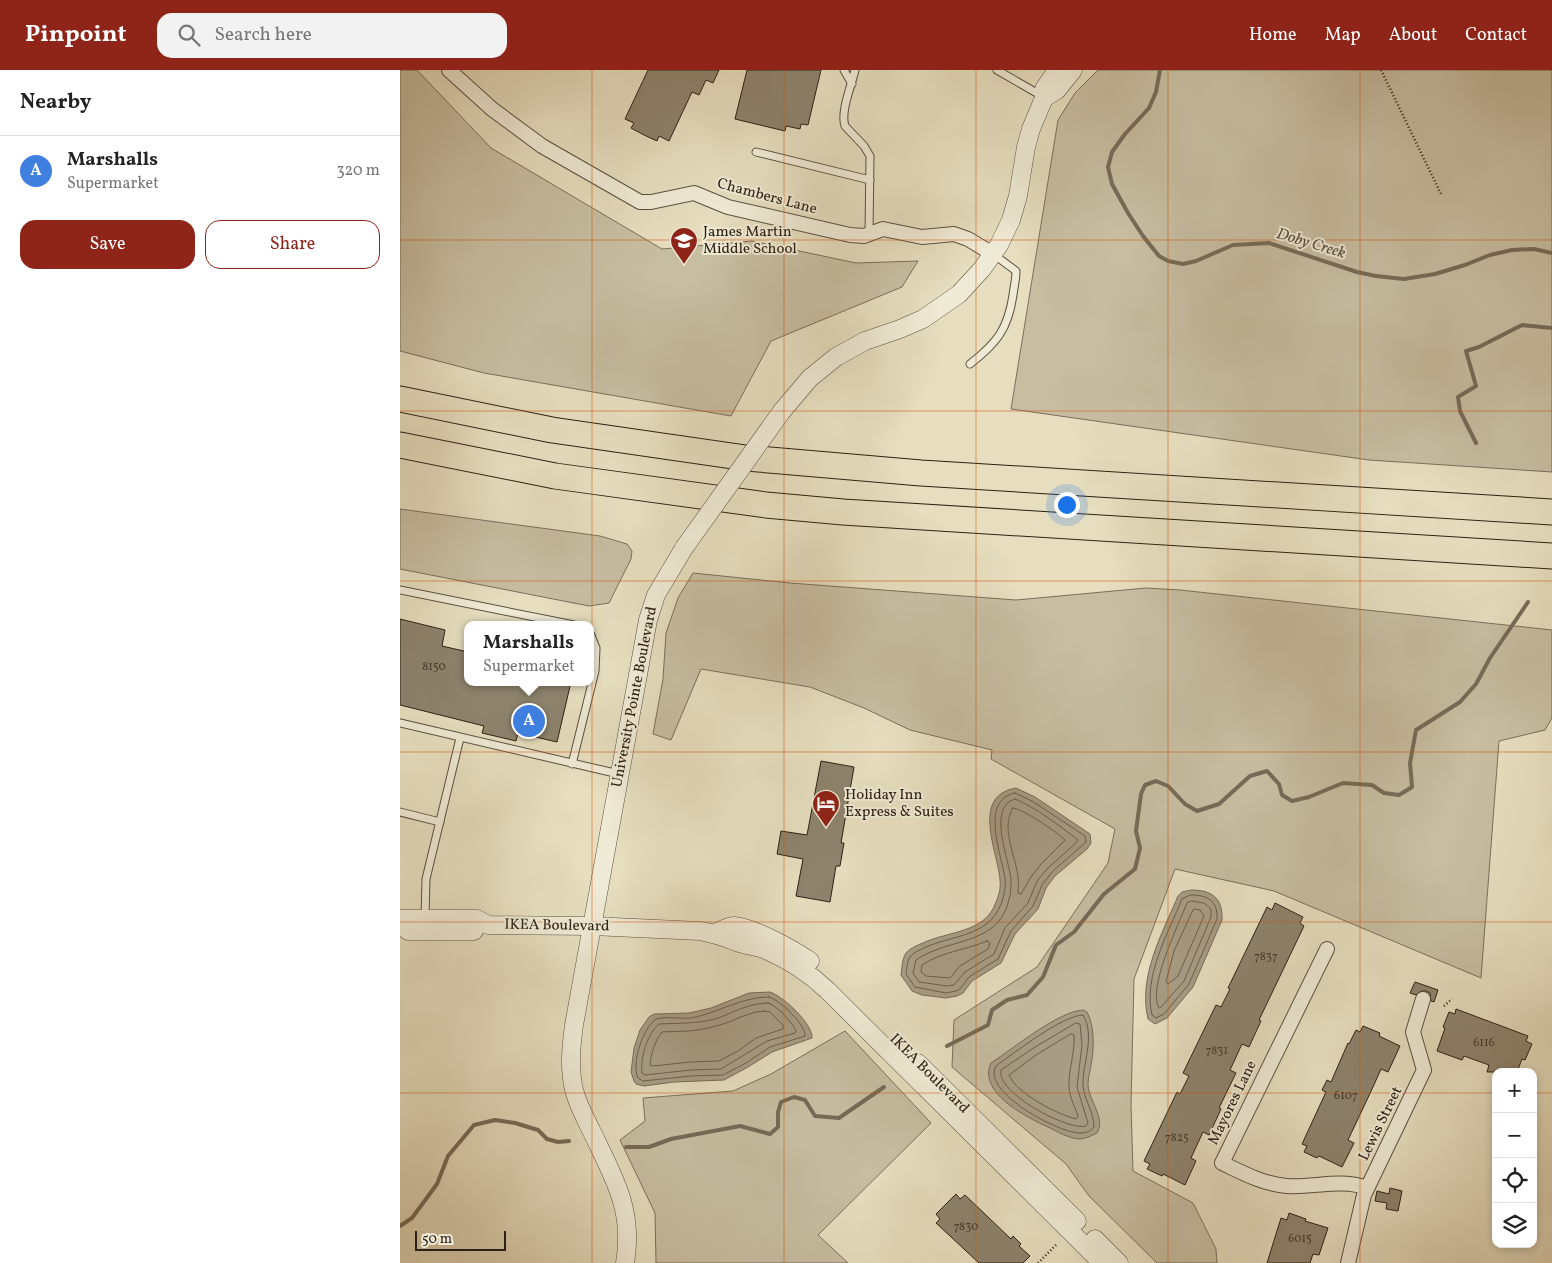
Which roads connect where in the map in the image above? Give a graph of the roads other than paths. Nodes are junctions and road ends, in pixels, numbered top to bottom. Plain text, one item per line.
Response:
1 (449, 70) edge
2 (844, 70) edge
3 (855, 70) edge
4 (997, 70) edge
5 (1057, 70) edge
6 (1073, 70) edge
7 (852, 84) junction
8 (1044, 98) junction
9 (756, 152) dead end
10 (870, 180) junction
11 (869, 234) junction
12 (993, 254) junction
13 (970, 364) dead end
14 (400, 399) edge
15 (400, 444) edge
16 (1552, 512) edge
17 (1552, 556) edge
18 (400, 590) edge
19 (554, 621) edge
20 (594, 643) edge
21 (594, 675) edge
22 (591, 686) edge
23 (400, 723) edge
24 (460, 738) junction
25 (572, 764) junction
26 (619, 774) junction
27 (400, 812) edge
28 (440, 822) junction
29 (400, 919) edge
30 (425, 919) junction
31 (488, 925) junction
32 (592, 926) junction
33 (400, 931) edge
34 (1327, 949) dead end
35 (1423, 999) dead end
36 (1016, 1169) junction
37 (1367, 1188) junction
38 (625, 1263) edge
39 (1102, 1263) edge
40 (1119, 1263) edge
41 (1348, 1263) edge

1 - 11 street, Chambers Lane
2 - 7 lane
3 - 7 lane
4 - 8 lane
5 - 8 street, University Pointe Boulevard
6 - 8 street, University Pointe Boulevard
7 - 10 lane
8 - 12 street, University Pointe Boulevard
9 - 10 lane
10 - 11 lane
11 - 12 street, Chambers Lane
12 - 13 lane
12 - 26 street, University Pointe Boulevard, bridge
14 - 16 highway
15 - 17 highway
18 - 19 lane
20 - 21 lane
22 - 25 lane
23 - 24 lane
24 - 25 lane
24 - 28 lane
25 - 26 lane
26 - 32 street, University Pointe Boulevard
27 - 28 lane
28 - 30 lane
29 - 30 street, IKEA Boulevard
30 - 31 street, IKEA Boulevard
31 - 32 street, IKEA Boulevard
31 - 33 street, IKEA Boulevard
32 - 36 street, IKEA Boulevard
32 - 38 street, University Pointe Boulevard
34 - 37 street, Mayores Lane
35 - 37 street, Lewis Street
36 - 39 street, IKEA Boulevard
36 - 40 street, IKEA Boulevard
37 - 41 street, Lewis Street

